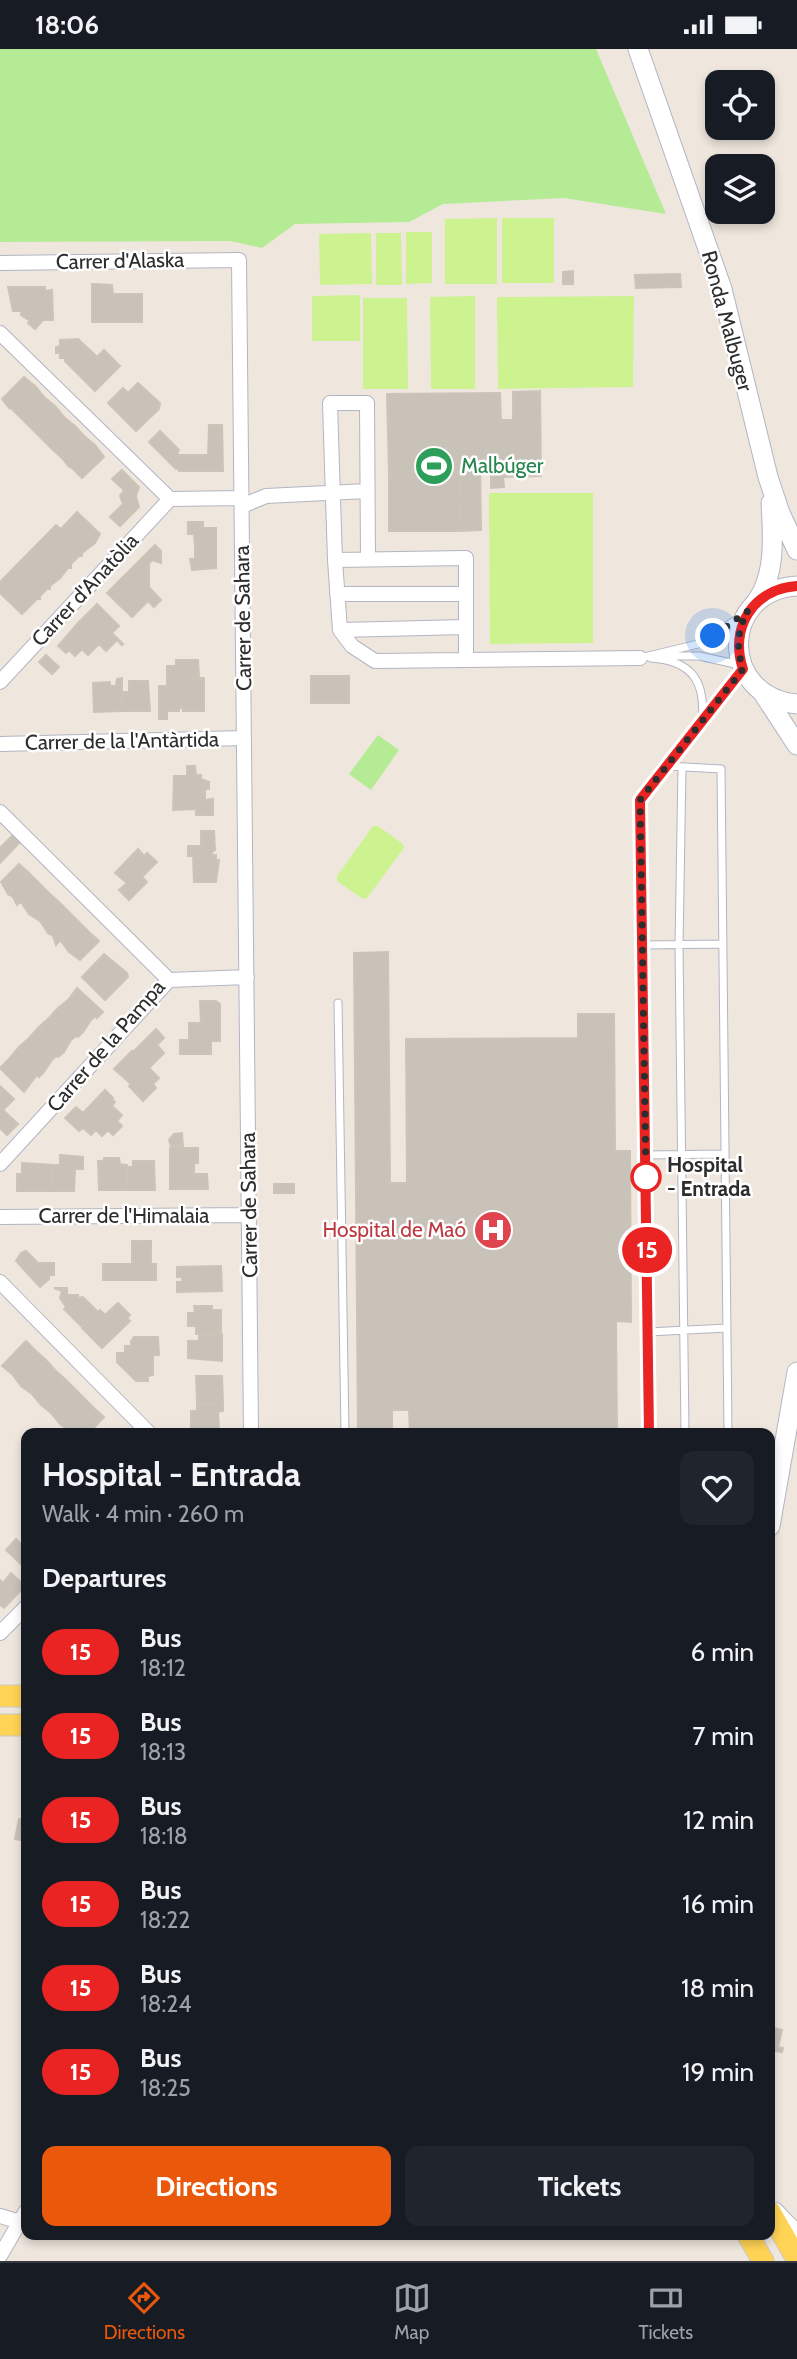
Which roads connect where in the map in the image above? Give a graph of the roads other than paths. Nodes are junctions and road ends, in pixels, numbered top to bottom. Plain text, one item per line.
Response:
1 (638, 49) edge
2 (239, 260) joint
3 (0, 263) edge
4 (0, 333) edge
5 (768, 477) junction
6 (368, 491) junction
7 (333, 493) junction
8 (242, 496) junction
9 (266, 496) junction
10 (170, 499) junction
11 (797, 550) edge
12 (368, 559) junction
13 (335, 560) junction
14 (797, 586) edge
15 (337, 594) junction
16 (466, 594) junction
17 (752, 606) junction
18 (466, 628) junction
19 (340, 630) junction
20 (640, 657) junction
21 (466, 660) junction
22 (742, 667) junction
23 (0, 682) edge
24 (762, 692) junction
25 (797, 704) edge
26 (702, 722) junction
27 (244, 738) junction
28 (0, 744) edge
29 (797, 745) edge
30 (667, 766) junction
31 (682, 767) junction
32 (0, 812) edge
33 (723, 944) junction
34 (642, 945) junction
35 (679, 946) junction
36 (247, 977) junction
37 (169, 980) junction
38 (338, 1003) dead end
39 (681, 1154) junction
40 (725, 1154) junction
41 (645, 1155) junction
42 (0, 1164) edge
43 (249, 1215) junction
44 (0, 1217) edge
45 (0, 1282) edge
46 (727, 1328) junction
47 (683, 1331) junction
48 (648, 1332) junction
49 (797, 1372) edge
50 (144, 1428) edge
51 (251, 1428) edge
52 (345, 1428) edge
53 (649, 1428) edge
54 (685, 1428) edge
55 (728, 1428) edge
56 (775, 1497) edge
57 (21, 1612) edge
58 (0, 1633) edge
59 (0, 1696) edge
60 (21, 1696) edge
61 (0, 1725) edge
62 (21, 1725) edge
63 (775, 2208) edge
64 (0, 2216) edge
65 (21, 2216) edge
66 (21, 2219) edge
67 (775, 2221) edge
68 (797, 2232) edge
69 (751, 2240) edge
70 (0, 2256) edge
71 (797, 2259) edge
72 (764, 2261) edge

1 - 5 street, Ronda Malbuger
2 - 3 street, Carrer d'Alaska
2 - 8 street, Carrer de Sahara
4 - 10 street
5 - 11 street, Ronda Malbuger
5 - 17 street, Ronda Malbuger
6 - 7 street
6 - 7 street
6 - 12 street
7 - 9 street
7 - 13 street
8 - 9 street
8 - 9 street
8 - 10 street
8 - 27 street, Carrer de Sahara
10 - 23 street, Carrer d'Anatòlia
12 - 13 street
12 - 16 street
13 - 15 street
14 - 17 street
15 - 16 street
15 - 19 street
16 - 18 street
17 - 20 lane
17 - 22 street, Ronda Malbuger
18 - 19 street
18 - 21 street
19 - 21 street
20 - 21 street
20 - 22 lane
20 - 26 lane
22 - 24 street
22 - 26 lane
24 - 25 street
24 - 29 street
26 - 30 lane
27 - 28 street, Carrer de la l'Antàrtida
27 - 36 street, Carrer de Sahara
30 - 31 lane
30 - 34 lane
31 - 33 lane
31 - 35 lane
32 - 37 street, Carrer de la Pampa
33 - 35 lane
33 - 40 lane
34 - 35 lane
34 - 41 lane
35 - 39 lane
36 - 37 street
36 - 43 street, Carrer de Sahara
37 - 42 street, Carrer de la Pampa
38 - 52 lane
39 - 40 lane
39 - 41 lane
39 - 47 lane
40 - 46 lane
41 - 48 lane
43 - 44 street, Carrer de l'Himalaia
43 - 51 street, Carrer de Sahara
45 - 50 street
46 - 47 lane
46 - 55 lane
47 - 48 lane
47 - 54 lane
48 - 53 lane
49 - 56 street
57 - 58 street
59 - 60 main road
61 - 62 main road
63 - 68 street
64 - 65 street
66 - 70 street
67 - 71 main road
69 - 72 main road

